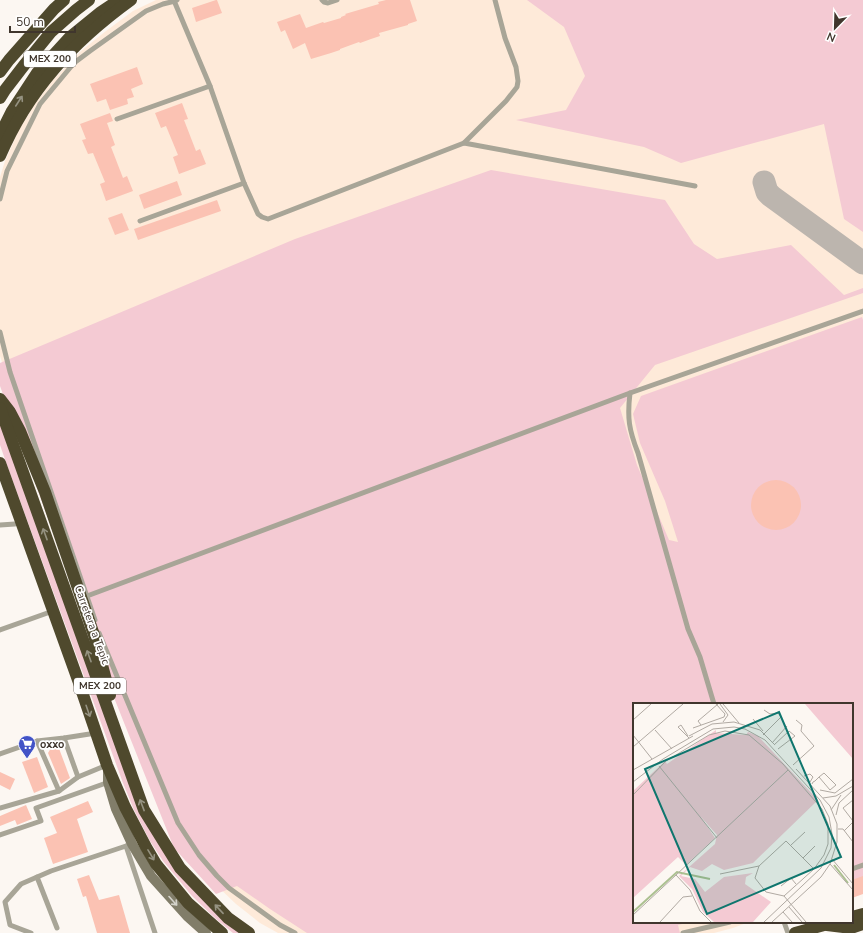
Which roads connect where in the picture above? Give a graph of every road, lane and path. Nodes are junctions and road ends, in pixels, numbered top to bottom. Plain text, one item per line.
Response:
1 (64, 0) edge
2 (89, 0) edge
3 (120, 0) edge
4 (131, 0) edge
5 (176, 0) edge
6 (322, 0) edge
7 (337, 0) edge
8 (495, 0) edge
9 (53, 5) edge
10 (0, 72) edge
11 (210, 86) junction
12 (0, 98) edge
13 (117, 119) dead end
14 (0, 135) edge
15 (464, 143) junction
16 (0, 156) edge
17 (244, 183) junction
18 (695, 186) dead end
19 (0, 199) edge
20 (140, 222) dead end
21 (863, 311) edge
22 (0, 332) edge
23 (630, 394) junction
24 (0, 399) edge
25 (0, 408) edge
26 (0, 463) edge
27 (0, 488) edge
28 (15, 524) junction
29 (0, 525) edge
30 (42, 581) junction
31 (87, 596) junction
32 (53, 611) junction
33 (0, 630) edge
34 (714, 703) edge
35 (96, 733) junction
36 (64, 738) junction
37 (37, 741) junction
38 (0, 754) edge
39 (108, 767) junction
40 (129, 768) junction
41 (78, 777) junction
42 (110, 781) junction
43 (59, 792) junction
44 (0, 808) edge
45 (0, 835) edge
46 (134, 843) junction
47 (863, 865) edge
48 (853, 870) edge
49 (37, 877) junction
50 (863, 914) edge
51 (853, 917) edge
52 (726, 923) edge
53 (784, 923) edge
54 (830, 923) edge
55 (863, 924) edge
56 (57, 928) dead end
57 (31, 933) edge
58 (155, 933) edge
59 (206, 933) edge
60 (222, 933) edge
61 (249, 933) edge
62 (295, 933) edge
63 (683, 933) edge
64 (788, 933) edge
65 (795, 933) edge

1 - 9 highway
2 - 12 highway, MEX 200
14 -> 3 highway, MEX 200
4 - 16 highway
5 - 11 lane
5 - 19 lane
6 - 7 lane
8 - 15 lane
9 - 10 highway
11 - 13 lane
11 - 17 lane
15 - 17 lane
15 - 18 lane
17 - 20 lane
21 - 23 lane
22 - 31 lane
23 - 31 lane
23 - 34 lane
24 - 40 highway
40 -> 25 highway, Carretera a Tepic / MEX 200
26 - 30 highway, MEX 200
27 - 28 highway
28 - 29 lane
28 - 30 highway
30 - 32 highway, MEX 200
31 - 62 lane
32 - 33 lane
32 -> 35 highway, MEX 200
35 - 36 lane
35 - 39 highway, MEX 200
36 - 37 lane
36 - 41 lane
37 - 38 lane
37 - 43 lane
39 - 41 lane
39 - 42 highway, MEX 200
61 -> 40 highway, Carretera a Tepic / MEX 200
41 - 43 lane
42 - 45 lane
42 - 46 highway, MEX 200
43 - 44 lane
46 - 49 lane
46 - 58 lane
46 -> 59 main road
46 -> 60 highway, MEX 200
47 - 48 lane
49 - 56 lane
49 - 57 lane
50 - 51 highway
52 - 63 lane
53 - 64 lane
54 - 55 highway
54 - 65 highway

